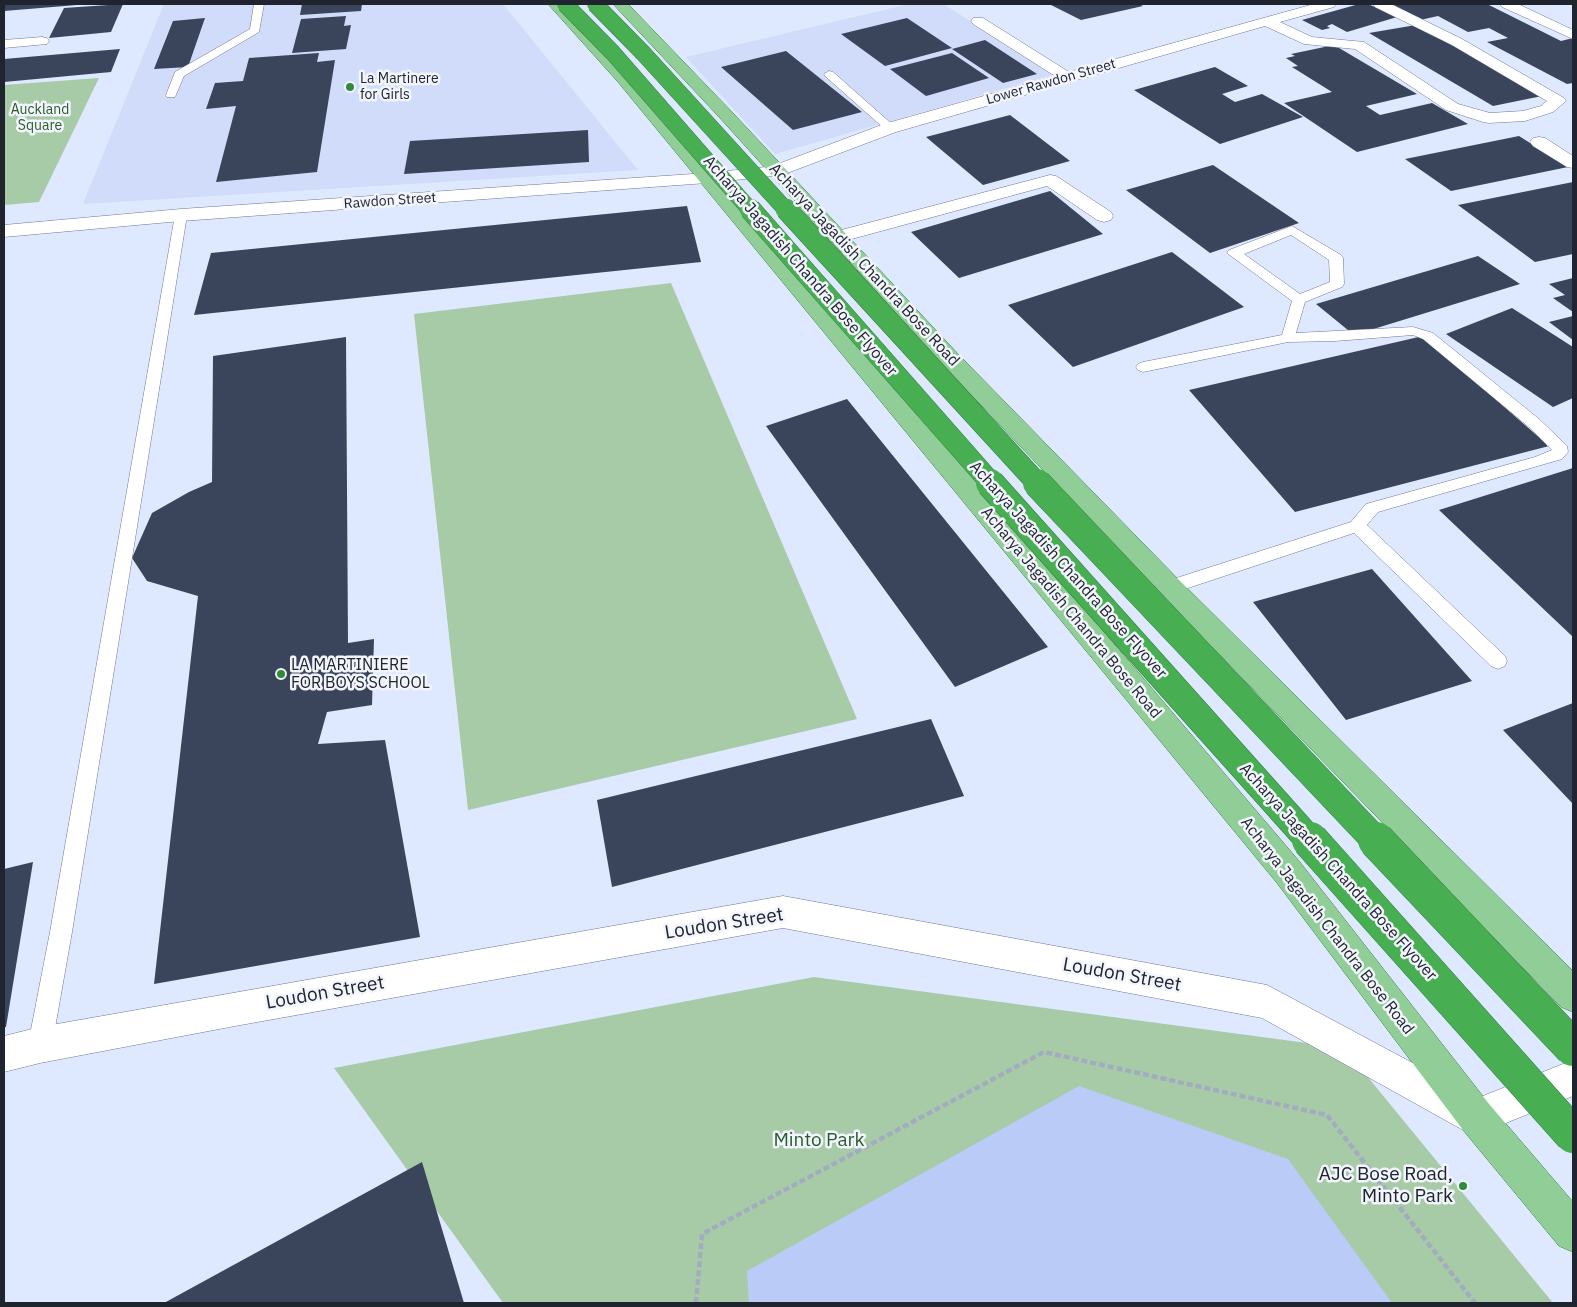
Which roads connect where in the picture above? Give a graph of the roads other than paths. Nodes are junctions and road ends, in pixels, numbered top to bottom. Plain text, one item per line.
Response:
1 (259, 4) edge
2 (555, 4) edge
3 (565, 4) edge
4 (595, 4) edge
5 (620, 4) edge
6 (1329, 4) edge
7 (1380, 4) edge
8 (1507, 4) edge
9 (978, 21) dead end
10 (1267, 21) junction
11 (1573, 35) edge
12 (42, 41) dead end
13 (4, 44) edge
14 (828, 74) dead end
15 (1067, 77) junction
16 (171, 95) dead end
17 (890, 128) junction
18 (1539, 142) dead end
19 (1573, 163) edge
20 (776, 171) junction
21 (707, 178) junction
22 (181, 215) junction
23 (1104, 216) dead end
24 (4, 231) edge
25 (837, 237) junction
26 (1299, 300) junction
27 (1288, 338) junction
28 (1143, 367) dead end
29 (1567, 449) edge
30 (1357, 526) junction
31 (1170, 587) junction
32 (1498, 661) dead end
33 (1573, 995) edge
34 (40, 1044) junction
35 (1573, 1048) edge
36 (4, 1054) edge
37 (1573, 1078) edge
38 (1476, 1117) junction
39 (1573, 1134) edge
40 (1573, 1232) edge

1 - 16 lane
2 - 21 main road, Acharya Jagadish Chandra Bose Road
3 - 39 highway, Acharya Jagadish Chandra Bose Flyover, bridge
4 - 35 highway, Acharya Jagadish Chandra Bose Flyover, bridge
5 - 20 main road, Acharya Jagadish Chandra Bose Road
6 - 10 street, Lower Rawdon Street
7 - 10 street
8 - 11 street
9 - 15 street
10 - 15 street, Lower Rawdon Street
12 - 13 street
14 - 17 lane
15 - 17 street, Lower Rawdon Street
17 - 20 street, Lower Rawdon Street
18 - 19 street
20 - 21 street, Rawdon Street
20 - 25 main road, Acharya Jagadish Chandra Bose Road
21 - 22 street, Rawdon Street
21 - 38 main road, Acharya Jagadish Chandra Bose Road
22 - 24 street, Rawdon Street
22 - 34 lane
23 - 25 street
25 - 31 main road, Acharya Jagadish Chandra Bose Road
26 - 26 lane
26 - 27 lane
27 - 28 lane
27 - 29 lane
29 - 30 lane
30 - 31 lane
30 - 32 lane
31 - 33 main road, Acharya Jagadish Chandra Bose Road
34 - 36 street, Loudon Street
34 - 38 street, Loudon Street
37 - 38 street
38 - 40 main road, Acharya Jagadish Chandra Bose Road

